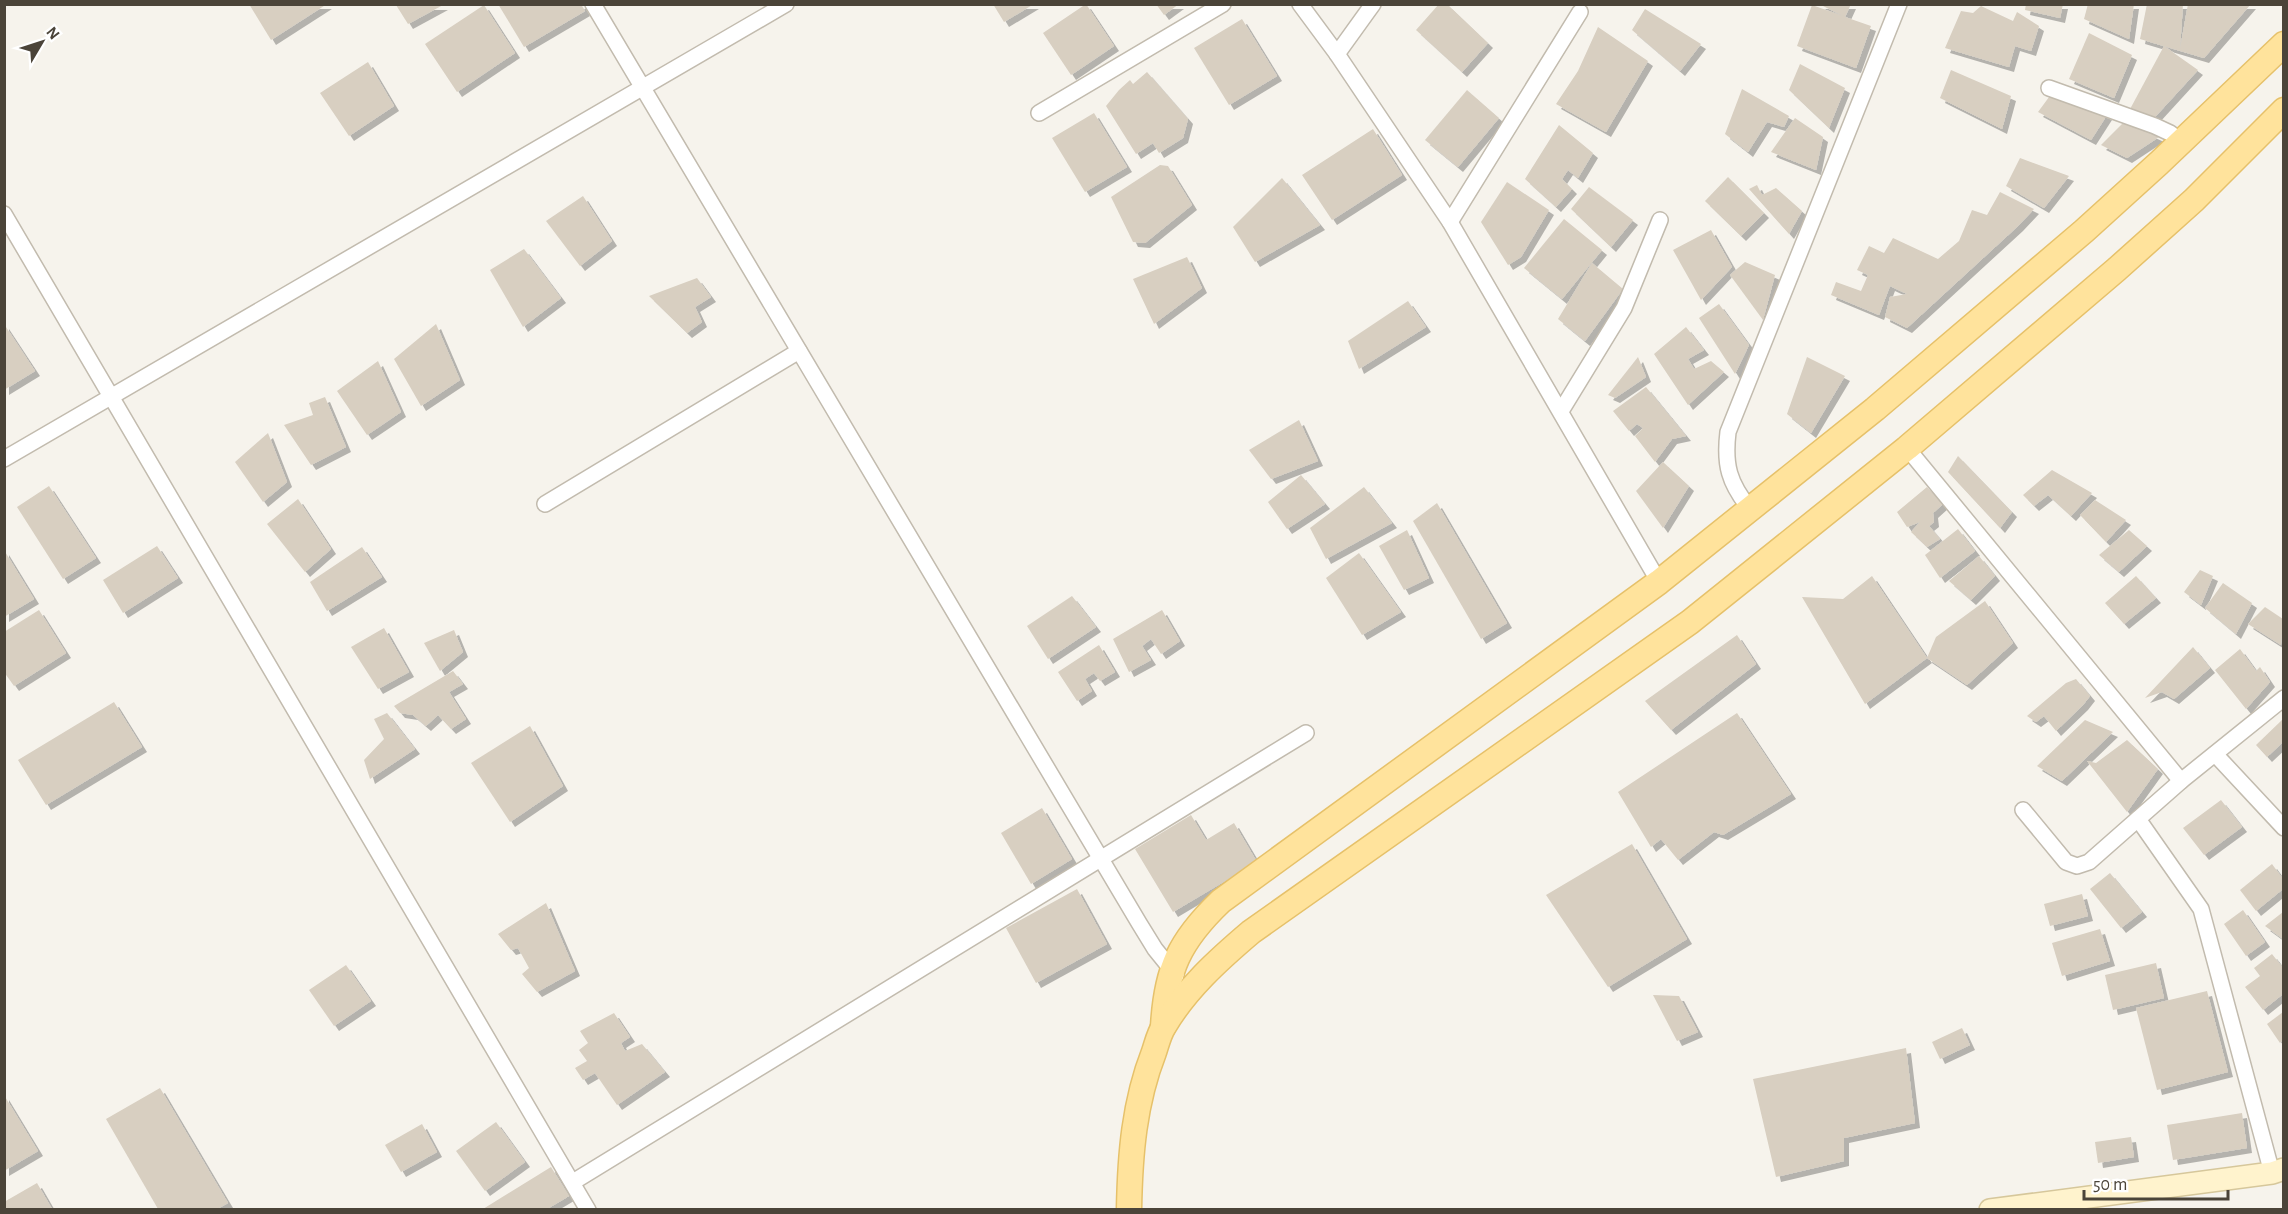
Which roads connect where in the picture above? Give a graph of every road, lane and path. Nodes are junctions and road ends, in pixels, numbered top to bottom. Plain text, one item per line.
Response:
1 (593, 4) edge
2 (786, 4) edge
3 (1223, 4) edge
4 (1300, 4) edge
5 (1374, 4) edge
6 (1899, 4) edge
7 (1580, 12) dead end
8 (2283, 44) edge
9 (1336, 54) junction
10 (643, 88) junction
11 (2049, 88) dead end
12 (2283, 110) edge
13 (1039, 113) dead end
14 (2182, 142) junction
15 (4, 214) edge
16 (1660, 220) dead end
17 (1450, 222) junction
18 (799, 351) junction
19 (112, 397) junction
20 (1561, 411) junction
21 (1907, 448) junction
22 (4, 459) edge
23 (545, 504) dead end
24 (1750, 509) junction
25 (1659, 582) junction
26 (2283, 698) edge
27 (1306, 733) dead end
28 (2215, 754) junction
29 (2181, 781) junction
30 (2023, 810) dead end
31 (2138, 819) junction
32 (2283, 828) edge
33 (1101, 858) junction
34 (1171, 970) junction
35 (1190, 991) junction
36 (1163, 1027) junction
37 (2280, 1173) edge
38 (573, 1182) junction
39 (588, 1209) edge
40 (1129, 1209) edge
41 (1990, 1209) edge

1 - 10 street
2 - 10 street
3 - 13 street
4 - 9 street
5 - 9 street
6 - 24 street
7 - 17 street
8 - 14 main road
9 - 17 street
10 - 18 street
10 - 19 street
11 - 14 street
12 - 21 main road
14 - 24 main road
15 - 19 street
16 - 20 street
17 - 20 street
18 - 23 street
18 - 33 street
19 - 22 street
19 - 38 street
20 - 25 street
21 - 29 street
21 - 35 main road
24 - 25 main road
25 - 34 main road
26 - 28 street
27 - 33 street
28 - 29 street
28 - 32 street
29 - 31 street
30 - 31 street
31 - 37 street
33 - 34 street
33 - 38 street
34 - 35 street
34 - 36 main road
35 - 36 main road
36 - 40 main road
37 - 41 street
38 - 39 street

